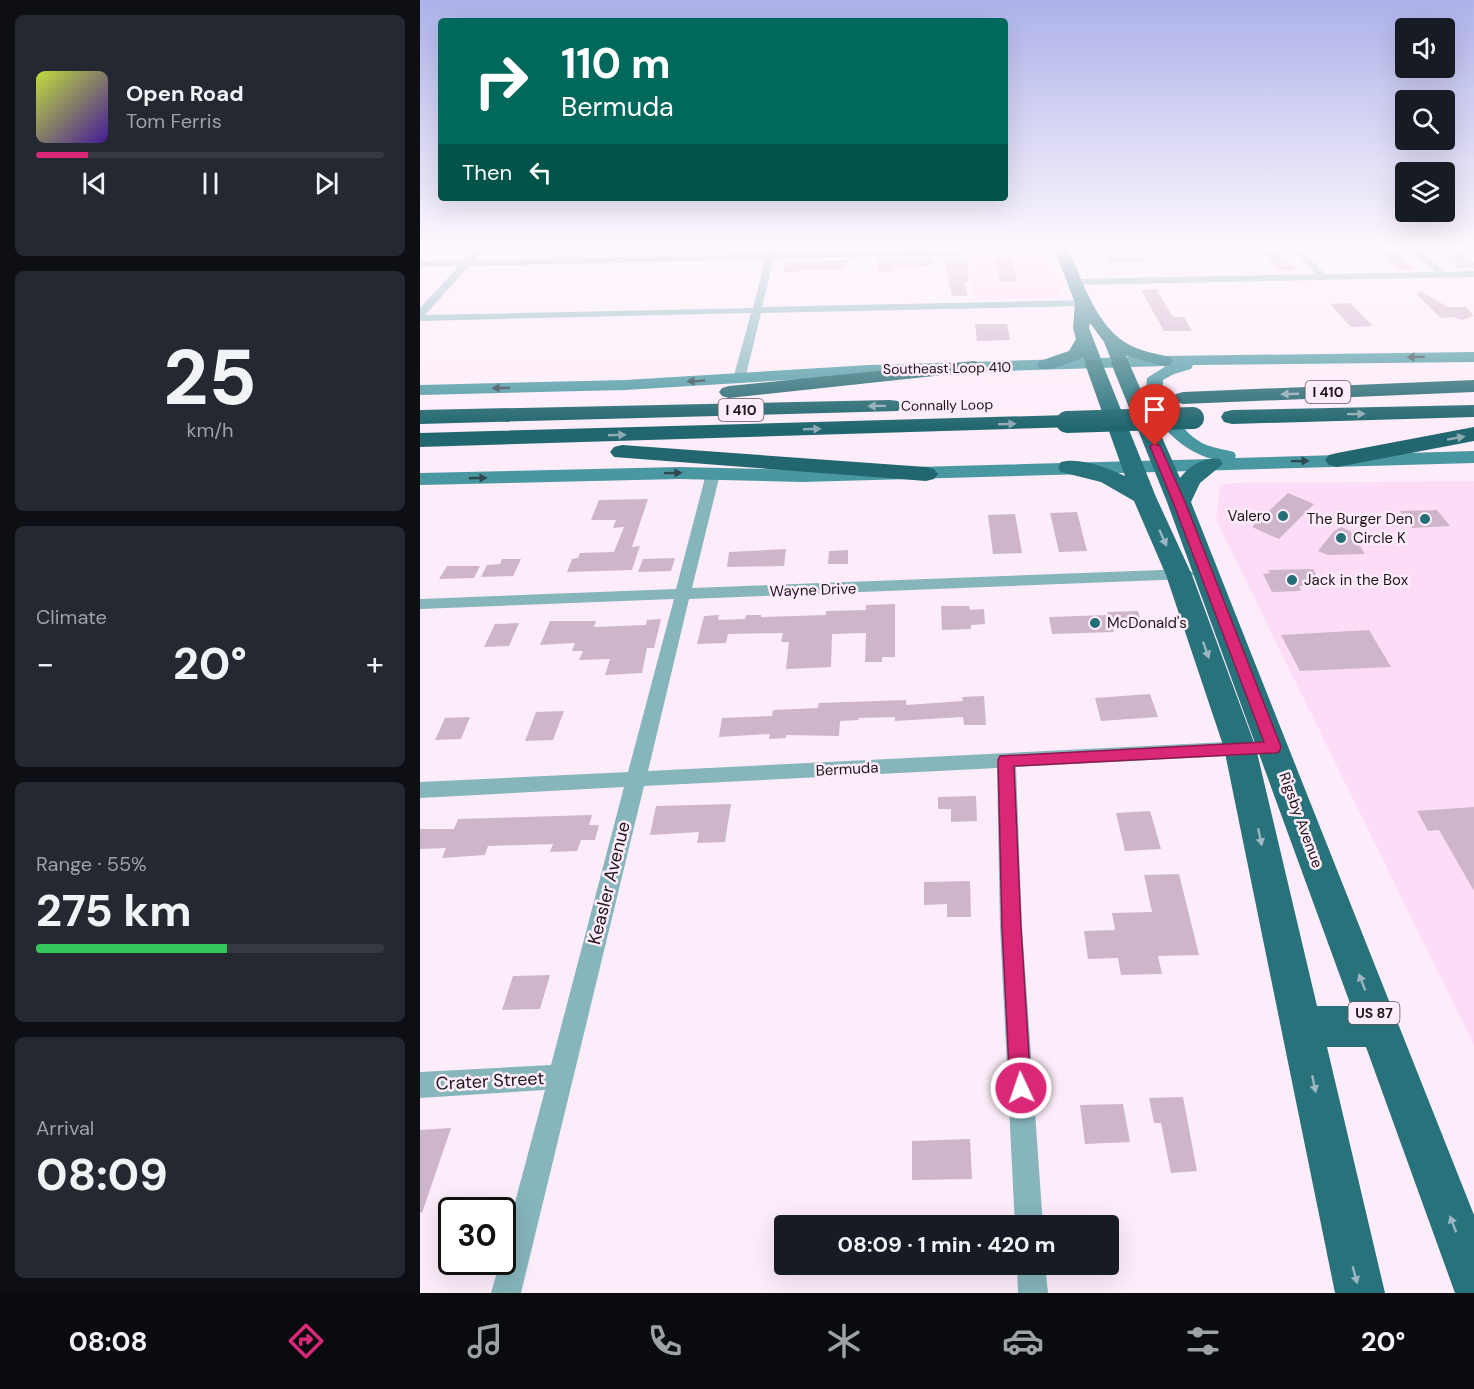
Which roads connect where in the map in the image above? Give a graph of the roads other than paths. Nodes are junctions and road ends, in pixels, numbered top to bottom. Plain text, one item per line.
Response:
1 (757, 306) edge
2 (927, 306) edge
3 (1083, 306) edge
4 (1086, 306) edge
5 (756, 310) junction
6 (420, 316) edge
7 (1085, 339) junction
8 (1112, 341) junction
9 (1474, 357) edge
10 (1164, 361) junction
11 (1211, 361) junction
12 (1120, 363) junction
13 (1094, 364) junction
14 (1046, 365) junction
15 (974, 367) junction
16 (739, 379) junction
17 (1474, 386) edge
18 (420, 390) edge
19 (1083, 401) dead end
20 (1037, 402) dead end
21 (906, 406) dead end
22 (1187, 408) junction
23 (1474, 411) edge
24 (1064, 412) junction
25 (499, 416) junction
26 (420, 417) edge
27 (1474, 434) edge
28 (426, 440) edge
29 (1474, 456) edge
30 (1337, 460) junction
31 (1273, 461) junction
32 (1212, 464) junction
33 (1132, 465) junction
34 (1163, 465) junction
35 (1069, 467) junction
36 (713, 474) junction
37 (926, 474) junction
38 (420, 479) edge
39 (1144, 497) junction
40 (1179, 502) junction
41 (1192, 574) junction
42 (683, 595) junction
43 (420, 604) edge
44 (1257, 748) junction
45 (1006, 760) junction
46 (636, 780) junction
47 (420, 790) edge
48 (1379, 1026) junction
49 (1302, 1027) junction
50 (559, 1077) junction
51 (420, 1085) edge
52 (1028, 1215) edge
53 (1032, 1275) edge
54 (1474, 1278) edge
55 (506, 1293) edge
56 (1033, 1293) edge
57 (1360, 1293) edge

1 - 5 street
2 - 5 street
3 - 7 main road, Rigsby Avenue / US 87
4 - 8 main road, Rigsby Avenue / US 87
5 - 6 street
5 - 16 street
7 - 13 main road, Rigsby Avenue / US 87
7 - 14 main road
8 - 10 main road
8 - 12 main road, Rigsby Avenue / US 87
9 -> 11 main road, Southeast Loop 410
10 - 11 main road, Southeast Loop 410
10 - 12 main road, Southeast Loop 410
11 - 31 main road
12 - 13 main road, Southeast Loop 410
12 - 34 highway, Rigsby Avenue / US 87
13 - 14 main road, Southeast Loop 410
13 - 33 highway, Rigsby Avenue / US 87
14 - 15 main road, Southeast Loop 410
15 - 16 main road, Southeast Loop 410
15 - 25 highway
16 -> 18 main road, Southeast Loop 410
17 -> 22 highway, Connally Loop / I 410
19 - 22 highway, Connally Loop / I 410
20 - 24 highway, Connally Loop / I 410
21 -> 25 highway, Connally Loop / I 410
22 -> 23 highway, Connally Loop / I 410
22 - 24 highway, Connally Loop / I 410, bridge
28 -> 24 highway, Connally Loop / I 410
25 - 26 highway, Connally Loop / I 410
30 -> 27 highway
28 - 37 highway
29 - 30 main road
31 -> 30 main road
31 - 32 main road
32 - 34 main road
32 - 40 highway
33 - 34 main road
33 - 35 main road
33 - 39 highway, Rigsby Avenue / US 87
34 - 40 highway, Rigsby Avenue / US 87
35 - 37 main road
35 - 39 highway
36 - 37 main road
38 -> 36 main road
36 - 42 street, Keasler Avenue
39 -> 41 highway, Rigsby Avenue / US 87
40 - 41 highway, Rigsby Avenue / US 87
41 - 42 street, Wayne Drive
41 - 44 highway, Rigsby Avenue / US 87
42 - 43 street, Wayne Drive
42 - 46 street, Keasler Avenue
44 - 45 street, Bermuda
48 -> 44 highway, Rigsby Avenue / US 87
44 -> 49 highway, Rigsby Avenue / US 87
45 - 46 street, Bermuda
45 - 52 street
46 - 47 street, Bermuda
46 - 50 street, Keasler Avenue
48 - 49 highway
54 -> 48 highway, Rigsby Avenue / US 87
49 -> 57 highway, Rigsby Avenue / US 87
50 - 51 street, Crater Street
50 - 55 street, Keasler Avenue
53 - 56 street

